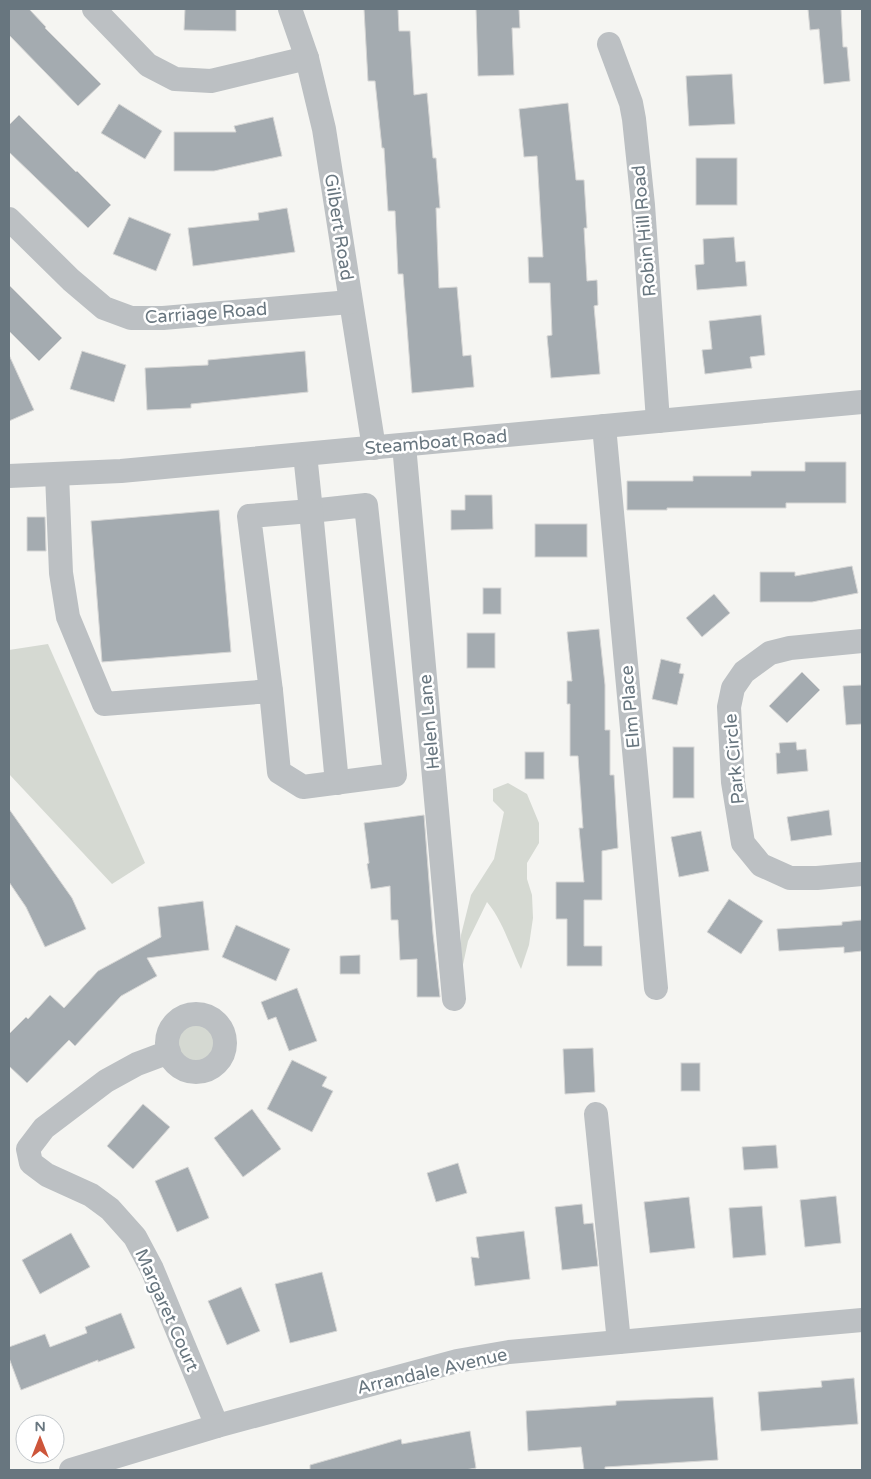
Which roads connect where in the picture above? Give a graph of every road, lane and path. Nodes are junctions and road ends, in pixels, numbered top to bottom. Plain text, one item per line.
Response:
1 (94, 9) edge
2 (290, 9) edge
3 (609, 44) dead end
4 (307, 58) junction
5 (9, 219) edge
6 (350, 302) junction
7 (862, 402) edge
8 (658, 421) junction
9 (604, 426) junction
10 (404, 445) junction
11 (374, 448) junction
12 (306, 454) junction
13 (58, 474) junction
14 (9, 476) edge
15 (312, 511) junction
16 (862, 641) edge
17 (271, 691) junction
18 (338, 783) junction
19 (862, 874) edge
20 (656, 988) dead end
21 (454, 999) dead end
22 (169, 1052) dead end
23 (596, 1114) dead end
24 (862, 1320) edge
25 (619, 1342) junction
26 (217, 1426) junction
27 (71, 1470) edge

1 - 4 street
2 - 4 street, Gilbert Road
3 - 8 street, Robin Hill Road
4 - 6 street, Gilbert Road
5 - 6 street, Carriage Road
6 - 11 street, Gilbert Road
7 - 8 street, Steamboat Road
8 - 9 street, Steamboat Road
9 - 10 street, Steamboat Road
9 - 20 street, Elm Place
10 - 11 street, Steamboat Road
10 - 21 street, Helen Lane
11 - 12 street, Steamboat Road
12 - 13 street, Steamboat Road
12 - 15 street
13 - 14 street, Steamboat Road
13 - 17 street
15 - 17 street
15 - 18 street
15 - 18 street
16 - 19 street, Park Circle
17 - 18 street
22 - 26 street, Margaret Court
23 - 25 street
24 - 25 street, Arrandale Avenue
25 - 26 street, Arrandale Avenue
26 - 27 street, Arrandale Avenue

